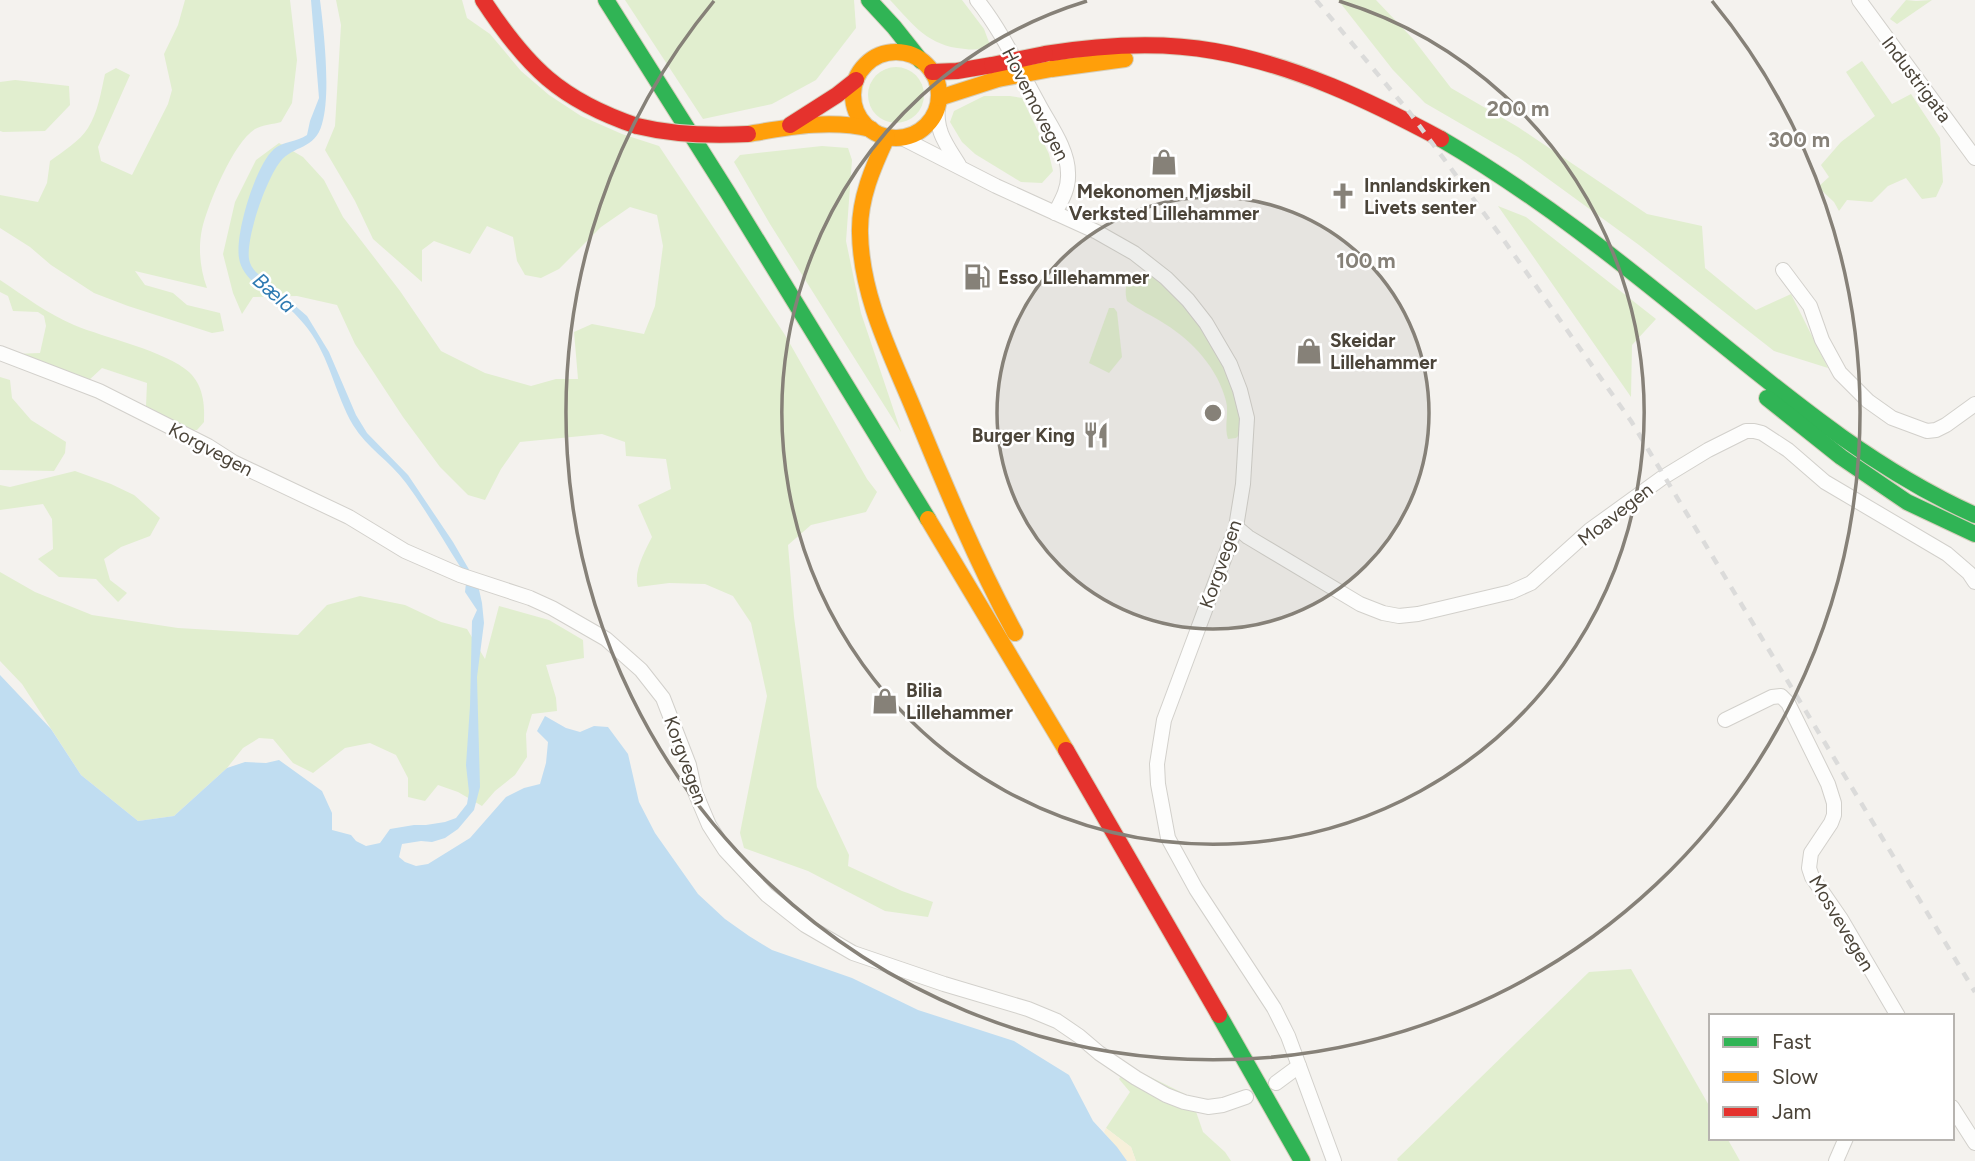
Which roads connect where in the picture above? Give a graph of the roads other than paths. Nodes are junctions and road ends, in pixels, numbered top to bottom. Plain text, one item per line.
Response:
1 (483, 0) edge
2 (589, 0) edge
3 (606, 0) edge
4 (869, 0) edge
5 (977, 0) edge
6 (1859, 0) edge
7 (1048, 61) junction
8 (927, 66) junction
9 (995, 72) junction
10 (856, 80) junction
11 (938, 101) junction
12 (683, 118) junction
13 (785, 128) junction
14 (871, 130) junction
15 (894, 137) junction
16 (1975, 158) edge
17 (960, 166) junction
18 (1055, 213) junction
19 (1783, 270) dead end
20 (0, 353) edge
21 (1975, 404) edge
22 (1975, 515) edge
23 (1236, 527) junction
24 (1975, 534) edge
25 (1975, 582) edge
26 (1725, 720) dead end
27 (1149, 890) junction
28 (1897, 1014) edge
29 (1299, 1066) junction
30 (1276, 1083) dead end
31 (1246, 1097) dead end
32 (1954, 1110) edge
33 (1845, 1140) edge
34 (1975, 1143) edge
35 (1302, 1161) edge
36 (1334, 1161) edge
37 (1836, 1161) edge

1 - 13 main road, bridge
2 - 12 main road
3 - 12 main road
4 - 8 main road
5 - 18 street, Hovemovegen
6 - 16 street, Industrigata
7 - 9 main road, bridge
7 - 22 main road
7 - 24 main road
8 - 9 main road
8 - 10 main road
8 - 11 main road
9 - 11 main road
10 - 13 main road
10 - 14 main road
11 - 15 main road
11 - 17 street, Korgvegen
12 - 27 main road
13 - 14 main road
14 - 15 main road
15 - 17 street, Korgvegen
15 - 27 main road
17 - 18 street, Korgvegen
18 - 23 street, Korgvegen
19 - 21 street
20 - 31 street, Korgvegen
23 - 25 street, Moavegen
23 - 29 street, Korgvegen
26 - 28 street, Mosvevegen
27 - 35 main road
29 - 30 street
29 - 36 street, Korgvegen
32 - 34 street
33 - 37 street

